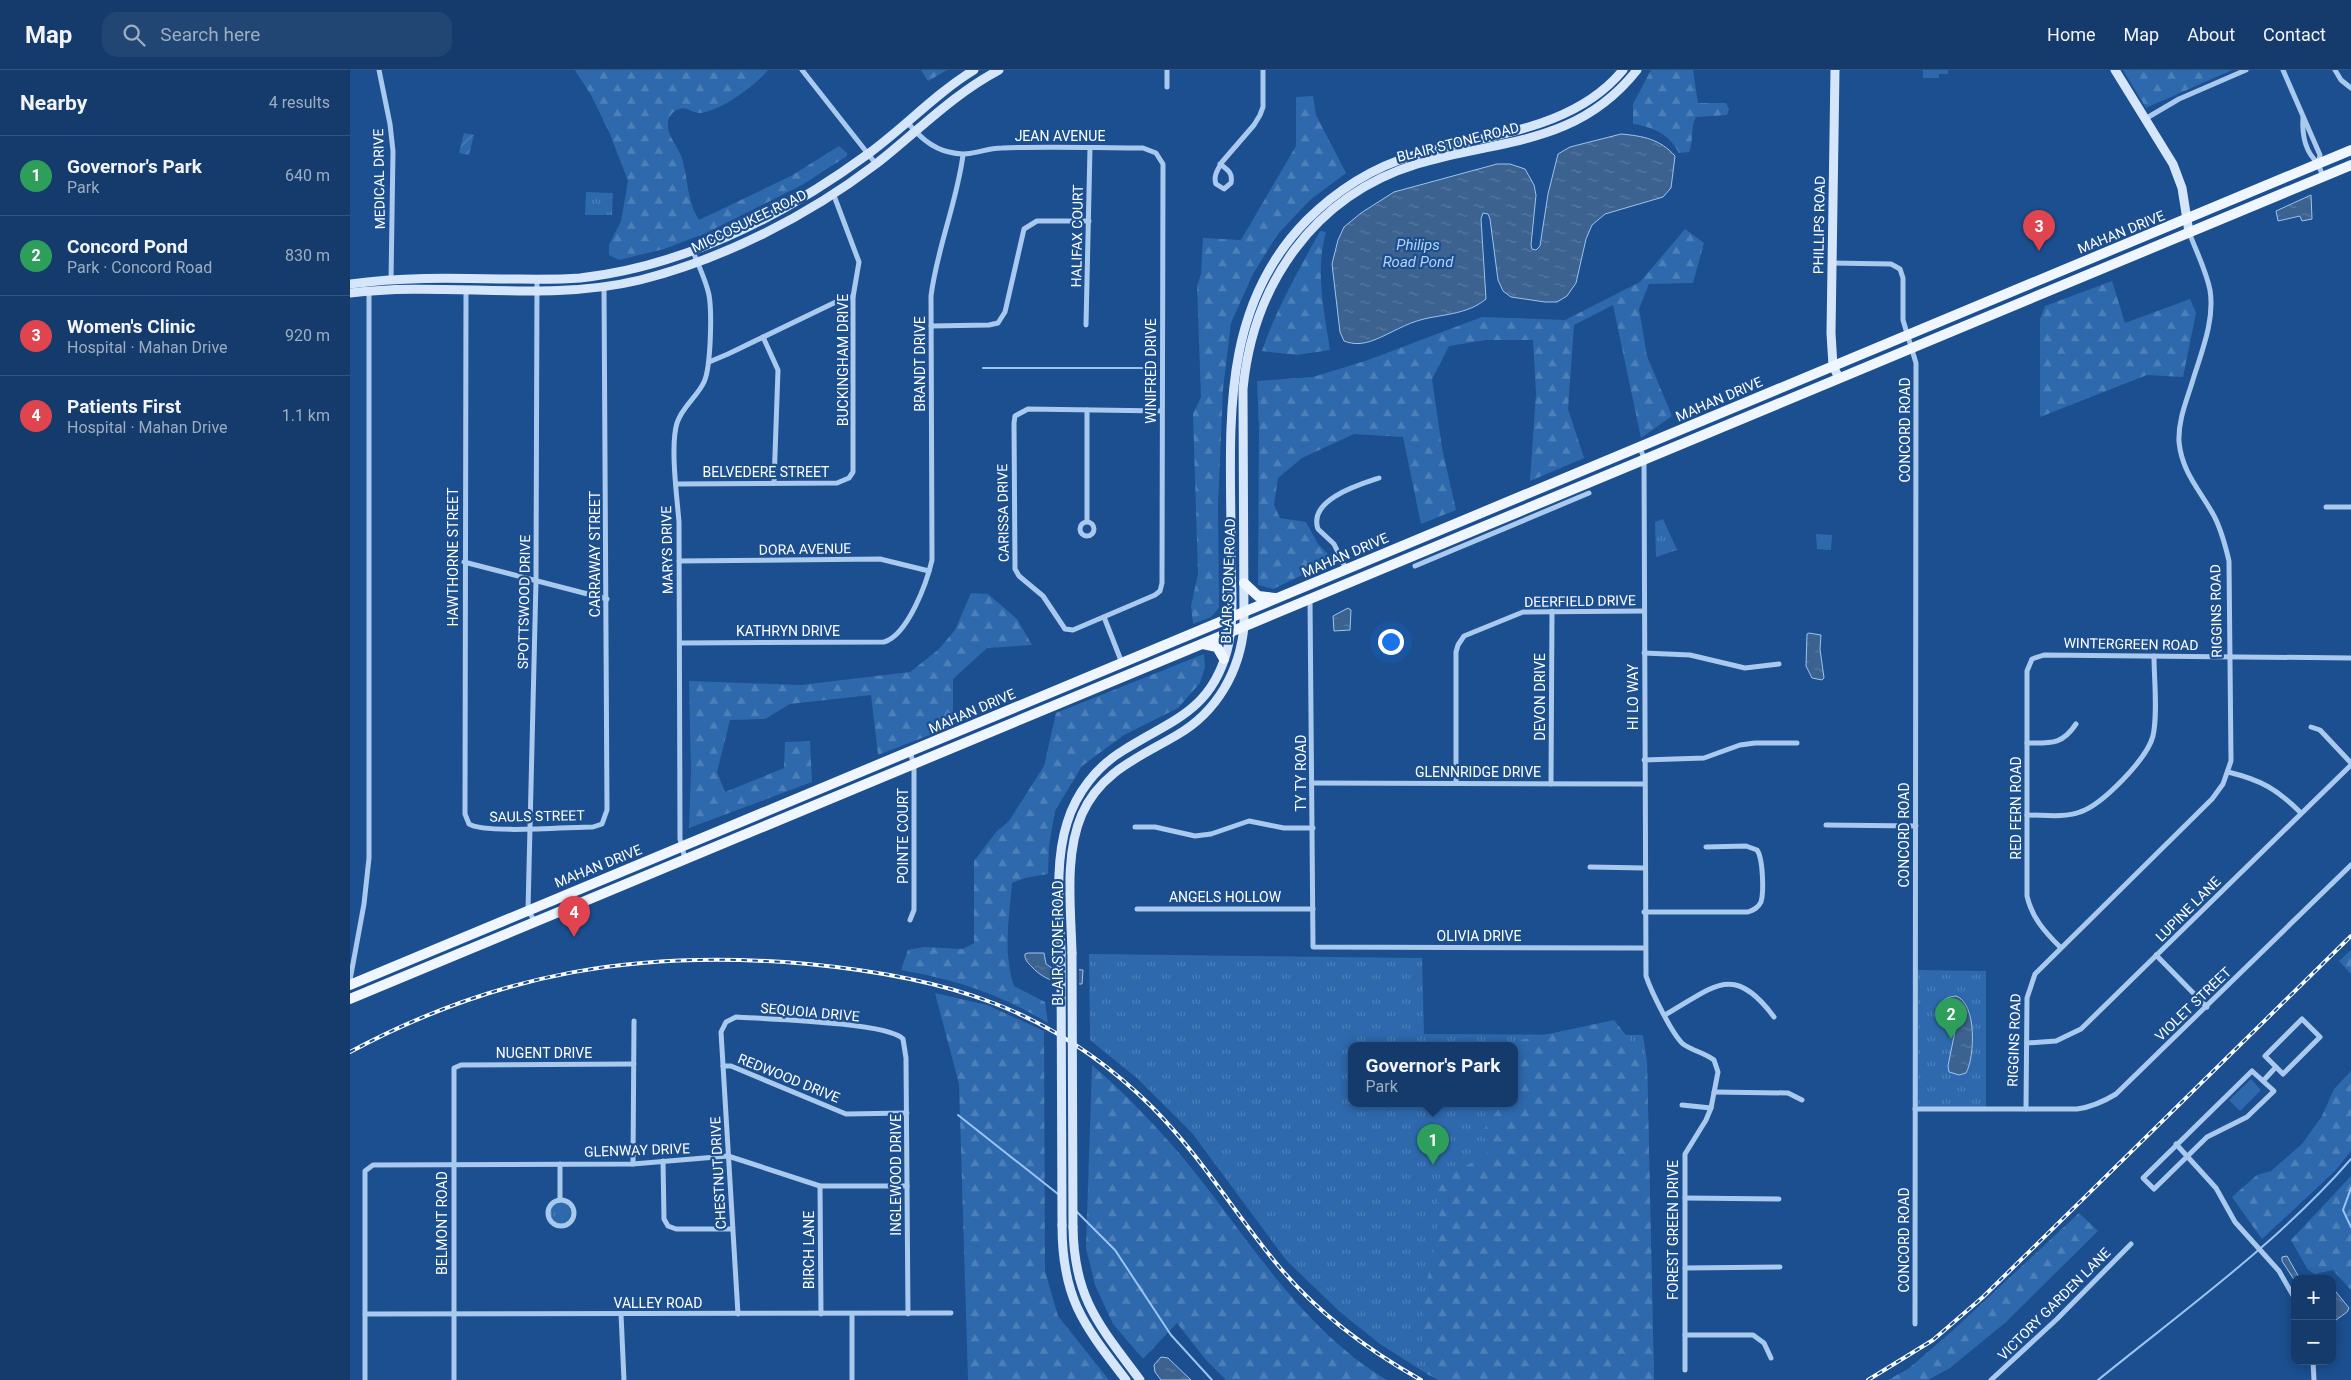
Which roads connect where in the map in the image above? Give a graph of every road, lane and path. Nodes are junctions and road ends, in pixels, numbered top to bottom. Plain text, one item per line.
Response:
1 (379, 70) edge
2 (802, 70) edge
3 (974, 70) edge
4 (999, 70) edge
5 (1167, 70) edge
6 (1263, 70) edge
7 (1622, 70) edge
8 (1637, 70) edge
9 (1835, 70) edge
10 (2115, 70) edge
11 (2246, 70) edge
12 (2283, 70) edge
13 (2335, 70) edge
14 (1166, 87) dead end
15 (2351, 88) edge
16 (2303, 117) junction
17 (2145, 119) junction
18 (907, 121) junction
19 (915, 130) junction
20 (1090, 148) junction
21 (2351, 150) edge
22 (1156, 153) joint
23 (869, 154) junction
24 (963, 155) junction
25 (876, 164) junction
26 (1220, 164) junction
27 (2318, 164) junction
28 (2351, 164) edge
29 (2323, 176) junction
30 (833, 193) junction
31 (2188, 219) junction
32 (1089, 221) junction
33 (2189, 232) junction
34 (693, 252) junction
35 (2098, 256) junction
36 (697, 262) junction
37 (1832, 263) junction
38 (2102, 269) junction
39 (603, 274) junction
40 (506, 279) junction
41 (538, 279) junction
42 (350, 284) edge
43 (391, 284) junction
44 (604, 286) junction
45 (466, 289) junction
46 (580, 289) junction
47 (506, 290) junction
48 (369, 291) junction
49 (537, 291) junction
50 (2008, 293) junction
51 (350, 294) edge
52 (853, 297) junction
53 (2013, 306) junction
54 (1086, 325) dead end
55 (931, 326) junction
56 (1909, 334) junction
57 (763, 337) junction
58 (1913, 347) junction
59 (709, 362) junction
60 (1833, 366) junction
61 (1839, 378) junction
62 (1737, 406) junction
63 (1087, 410) junction
64 (1162, 411) junction
65 (1744, 418) junction
66 (1640, 447) junction
67 (1644, 459) junction
68 (853, 472) joint
69 (1379, 478) dead end
70 (774, 482) junction
71 (676, 484) junction
72 (1589, 493) dead end
73 (1522, 496) junction
74 (2326, 507) dead end
75 (2351, 507) edge
76 (1530, 513) junction
77 (1466, 519) junction
78 (1086, 522) dead end
79 (1472, 537) junction
80 (679, 561) junction
81 (464, 562) junction
82 (1415, 566) dead end
83 (1346, 569) junction
84 (929, 571) junction
85 (536, 581) junction
86 (1244, 583) junction
87 (1278, 598) junction
88 (1310, 599) junction
89 (607, 600) junction
90 (1552, 611) junction
91 (1644, 611) junction
92 (1244, 613) junction
93 (1104, 617) junction
94 (1232, 618) junction
95 (1244, 626) junction
96 (1231, 631) junction
97 (895, 637) joint
98 (680, 643) junction
99 (1202, 643) junction
100 (1644, 653) junction
101 (2154, 656) junction
102 (2231, 656) junction
103 (2351, 658) edge
104 (1224, 659) junction
105 (2032, 659) joint
106 (1123, 663) junction
107 (1779, 664) dead end
108 (1202, 698) junction
109 (1208, 711) junction
110 (978, 724) junction
111 (2076, 724) dead end
112 (2311, 727) dead end
113 (982, 736) junction
114 (1797, 743) dead end
115 (2027, 743) junction
116 (910, 752) junction
117 (1644, 760) junction
118 (1108, 761) junction
119 (2351, 764) edge
120 (914, 765) junction
121 (1117, 769) junction
122 (2228, 772) junction
123 (1312, 783) junction
124 (1456, 783) junction
125 (1551, 784) junction
126 (1644, 784) junction
127 (830, 785) junction
128 (835, 797) junction
129 (2301, 813) junction
130 (2027, 815) junction
131 (604, 821) joint
132 (469, 824) joint
133 (1826, 826) dead end
134 (1916, 826) junction
135 (1135, 827) dead end
136 (529, 828) junction
137 (1313, 828) junction
138 (682, 847) junction
139 (1706, 847) dead end
140 (686, 859) junction
141 (2351, 865) edge
142 (1590, 867) dead end
143 (1644, 868) junction
144 (1060, 892) junction
145 (1071, 892) junction
146 (1137, 908) dead end
147 (1313, 909) junction
148 (528, 910) junction
149 (1644, 912) junction
150 (910, 920) dead end
151 (536, 922) junction
152 (1313, 946) joint
153 (440, 947) junction
154 (2060, 947) junction
155 (1644, 948) junction
156 (2156, 956) junction
157 (443, 960) junction
158 (350, 980) edge
159 (350, 985) edge
160 (350, 997) edge
161 (2206, 1007) junction
162 (1665, 1014) junction
163 (1774, 1017) dead end
164 (634, 1021) dead end
165 (722, 1030) joint
166 (901, 1038) joint
167 (2027, 1043) junction
168 (634, 1064) junction
169 (456, 1066) joint
170 (723, 1066) junction
171 (2276, 1067) junction
172 (2263, 1081) junction
173 (1714, 1092) junction
174 (1802, 1100) dead end
175 (1682, 1105) dead end
176 (1711, 1108) junction
177 (1915, 1109) junction
178 (2026, 1109) junction
179 (907, 1113) junction
180 (2176, 1144) junction
181 (728, 1156) junction
182 (2187, 1156) junction
183 (663, 1161) junction
184 (453, 1164) junction
185 (560, 1164) junction
186 (633, 1164) junction
187 (820, 1186) junction
188 (907, 1186) junction
189 (1685, 1198) junction
190 (1779, 1199) dead end
191 (560, 1200) junction
192 (732, 1229) junction
193 (2131, 1244) dead end
194 (1685, 1268) junction
195 (1780, 1268) dead end
196 (2291, 1291) edge
197 (951, 1313) dead end
198 (365, 1314) junction
199 (454, 1314) junction
200 (621, 1314) junction
201 (738, 1314) junction
202 (821, 1314) junction
203 (852, 1314) junction
204 (908, 1314) junction
205 (1915, 1324) dead end
206 (1685, 1335) junction
207 (1771, 1358) dead end
208 (2313, 1365) edge
209 (1685, 1370) dead end
210 (365, 1380) edge
211 (454, 1380) edge
212 (624, 1380) edge
213 (852, 1380) edge
214 (1126, 1380) edge
215 (1140, 1380) edge
216 (1991, 1380) edge
217 (2314, 1380) edge

1 - 43 street, MEDICAL DRIVE
2 - 23 street
3 - 18 main road, MICCOSUKEE ROAD
4 - 19 main road, MICCOSUKEE ROAD
5 - 14 street
6 - 26 street
7 - 94 main road, BLAIR STONE ROAD
8 - 86 main road, BLAIR STONE ROAD
9 - 37 main road, PHILLIPS ROAD
10 - 17 main road, RIGGINS ROAD
11 - 17 street
12 - 16 street
13 - 15 street
16 - 27 street
16 - 27 street
17 - 31 main road, RIGGINS ROAD
18 - 19 street
18 - 23 main road, MICCOSUKEE ROAD
19 - 24 street
19 - 25 main road, MICCOSUKEE ROAD
20 - 22 street, JEAN AVENUE
20 - 24 street, JEAN AVENUE
20 - 32 street, HALIFAX COURT
21 - 27 main road, MAHAN DRIVE
22 - 64 street, WINIFRED DRIVE
23 - 25 street
23 - 34 main road, MICCOSUKEE ROAD
24 - 55 street, BRANDT DRIVE
25 - 30 main road, MICCOSUKEE ROAD
26 - 26 street
27 - 29 street
27 - 31 main road, MAHAN DRIVE
28 - 29 main road, MAHAN DRIVE
29 - 33 main road, MAHAN DRIVE
30 - 36 main road, MICCOSUKEE ROAD
30 - 52 street, BUCKINGHAM DRIVE
31 - 33 main road, RIGGINS ROAD
31 - 35 main road, MAHAN DRIVE
32 - 54 street, HALIFAX COURT
32 - 55 street
33 - 38 main road, MAHAN DRIVE
33 - 102 street, RIGGINS ROAD
34 - 36 street, MARYS DRIVE
34 - 39 main road, MICCOSUKEE ROAD
35 - 38 main road
35 - 50 main road, MAHAN DRIVE
36 - 44 main road, MICCOSUKEE ROAD
36 - 59 street, MARYS DRIVE
37 - 56 street, CONCORD ROAD
37 - 60 main road, PHILLIPS ROAD
38 - 53 main road, MAHAN DRIVE
39 - 41 main road, MICCOSUKEE ROAD
39 - 46 main road
40 - 41 main road, MICCOSUKEE ROAD
40 - 43 main road, MICCOSUKEE ROAD
40 - 47 main road
41 - 49 street, SPOTTSWOOD DRIVE
42 - 43 main road, MICCOSUKEE ROAD
43 - 45 main road, MICCOSUKEE ROAD
43 - 48 main road, MICCOSUKEE ROAD
44 - 46 main road, MICCOSUKEE ROAD
44 - 89 street, CARRAWAY STREET
45 - 47 main road, MICCOSUKEE ROAD
45 - 81 street, HAWTHORNE STREET
46 - 49 main road, MICCOSUKEE ROAD
47 - 49 main road, MICCOSUKEE ROAD
48 - 51 main road, MICCOSUKEE ROAD
48 - 158 street
49 - 85 street, SPOTTSWOOD DRIVE
50 - 53 main road
50 - 56 main road, MAHAN DRIVE
52 - 57 street
52 - 68 street, BUCKINGHAM DRIVE
53 - 58 main road, MAHAN DRIVE
55 - 84 street, BRANDT DRIVE
56 - 58 street, CONCORD ROAD
56 - 60 main road, MAHAN DRIVE
57 - 59 street
57 - 70 street
58 - 61 main road, MAHAN DRIVE
58 - 134 street, CONCORD ROAD
59 - 71 street, MARYS DRIVE
60 - 61 main road, PHILLIPS ROAD
60 - 62 main road, MAHAN DRIVE
61 - 65 main road, MAHAN DRIVE
62 - 65 main road
62 - 66 main road, MAHAN DRIVE
63 - 64 street
63 - 78 street
63 - 93 street, CARISSA DRIVE
64 - 93 street, WINIFRED DRIVE
65 - 67 main road, MAHAN DRIVE
66 - 67 street, HI LO WAY
66 - 73 main road, MAHAN DRIVE
67 - 76 main road, MAHAN DRIVE
67 - 91 street, HI LO WAY
68 - 70 street, BELVEDERE STREET
69 - 83 street
70 - 71 street, BELVEDERE STREET
71 - 80 street, MARYS DRIVE
72 - 76 street
73 - 76 street
73 - 77 main road, MAHAN DRIVE
74 - 75 street
76 - 79 main road, MAHAN DRIVE
77 - 79 street
77 - 83 main road, MAHAN DRIVE
79 - 82 street
79 - 88 main road, MAHAN DRIVE
80 - 84 street, DORA AVENUE
80 - 98 street, MARYS DRIVE
81 - 85 street
81 - 132 street, HAWTHORNE STREET
83 - 87 main road, MAHAN DRIVE
84 - 97 street, BRANDT DRIVE
85 - 89 street
85 - 136 street, SPOTTSWOOD DRIVE
86 - 87 main road
86 - 92 main road, BLAIR STONE ROAD
87 - 92 main road, MAHAN DRIVE
88 - 95 main road, MAHAN DRIVE
88 - 123 street, TY TY ROAD
89 - 131 street, CARRAWAY STREET
90 - 91 street, DEERFIELD DRIVE
90 - 124 street, DEERFIELD DRIVE
90 - 125 street, DEVON DRIVE
91 - 100 street, HI LO WAY
92 - 94 main road, MAHAN DRIVE
92 - 95 main road, BLAIR STONE ROAD
93 - 106 street
94 - 96 main road, BLAIR STONE ROAD
94 - 106 main road, MAHAN DRIVE
95 - 96 main road, MAHAN DRIVE
95 - 109 main road, BLAIR STONE ROAD
96 - 99 main road, MAHAN DRIVE
96 - 104 main road, BLAIR STONE ROAD
97 - 98 street, KATHRYN DRIVE
98 - 138 street, MARYS DRIVE
99 - 104 main road
99 - 113 main road, MAHAN DRIVE
100 - 107 street
100 - 117 street, HI LO WAY
101 - 102 street, WINTERGREEN ROAD
101 - 105 street, WINTERGREEN ROAD
101 - 130 street
102 - 103 street, WINTERGREEN ROAD
102 - 122 street, RIGGINS ROAD
104 - 108 main road, BLAIR STONE ROAD
105 - 115 street, RED FERN ROAD
106 - 110 main road, MAHAN DRIVE
108 - 109 main road
108 - 118 main road, BLAIR STONE ROAD
109 - 121 main road, BLAIR STONE ROAD
110 - 113 main road
110 - 116 main road, MAHAN DRIVE
111 - 115 street
112 - 119 street
113 - 120 main road, MAHAN DRIVE
114 - 117 street
115 - 130 street, RED FERN ROAD
116 - 120 street, POINTE COURT
116 - 127 main road, MAHAN DRIVE
117 - 126 street, HI LO WAY
118 - 121 main road
118 - 144 main road, BLAIR STONE ROAD
119 - 129 street, LUPINE LANE
120 - 128 main road, MAHAN DRIVE
120 - 150 street, POINTE COURT
121 - 145 main road, BLAIR STONE ROAD
122 - 129 street
122 - 154 street, RIGGINS ROAD
123 - 124 street, GLENNRIDGE DRIVE
123 - 137 street, TY TY ROAD
124 - 125 street, GLENNRIDGE DRIVE
125 - 126 street, GLENNRIDGE DRIVE
126 - 143 street, HI LO WAY
127 - 128 main road
127 - 138 main road, MAHAN DRIVE
128 - 140 main road, MAHAN DRIVE
129 - 156 street, LUPINE LANE
130 - 154 street, RED FERN ROAD
131 - 136 street, SAULS STREET
132 - 136 street, SAULS STREET
133 - 134 street
134 - 177 street, CONCORD ROAD
135 - 137 street
136 - 148 street, SPOTTSWOOD DRIVE
137 - 147 street, TY TY ROAD
138 - 140 street, MARYS DRIVE
138 - 148 main road, MAHAN DRIVE
139 - 149 street
140 - 151 main road, MAHAN DRIVE
141 - 161 street, VIOLET STREET
142 - 143 street
143 - 149 street, HI LO WAY
144 - 145 main road
144 - 214 main road, BLAIR STONE ROAD, bridge
145 - 215 main road, BLAIR STONE ROAD, bridge
146 - 147 street, ANGELS HOLLOW
147 - 152 street, TY TY ROAD
148 - 151 street
148 - 153 main road, MAHAN DRIVE
149 - 155 street, HI LO WAY
151 - 157 main road, MAHAN DRIVE
152 - 155 street, OLIVIA DRIVE
153 - 157 main road
153 - 159 main road, MAHAN DRIVE
154 - 167 street, RIGGINS ROAD
155 - 162 street, FOREST GREEN DRIVE
156 - 161 street
156 - 167 street, LUPINE LANE
157 - 160 main road, MAHAN DRIVE
161 - 178 street, VIOLET STREET
162 - 163 street
162 - 173 street, FOREST GREEN DRIVE
164 - 168 street
165 - 166 street, SEQUOIA DRIVE
165 - 170 street, CHESTNUT DRIVE
166 - 179 street, INGLEWOOD DRIVE
167 - 178 street, RIGGINS ROAD
168 - 169 street, NUGENT DRIVE
168 - 186 street
169 - 184 street, BELMONT ROAD
170 - 179 street, REDWOOD DRIVE
170 - 181 street, CHESTNUT DRIVE
171 - 171 street
171 - 172 street
172 - 180 street
172 - 182 street
173 - 174 street
173 - 176 street, FOREST GREEN DRIVE
175 - 176 street
176 - 189 street, FOREST GREEN DRIVE
177 - 178 street, VIOLET STREET
177 - 205 street, CONCORD ROAD
179 - 188 street, INGLEWOOD DRIVE
180 - 182 street
180 - 182 street
181 - 183 street, GLENWAY DRIVE
181 - 187 street, GLENWAY DRIVE
181 - 192 street, CHESTNUT DRIVE
182 - 196 street
183 - 186 street, GLENWAY DRIVE
183 - 192 street
184 - 185 street, GLENWAY DRIVE
184 - 198 street, GLENWAY DRIVE
184 - 199 street, BELMONT ROAD
185 - 186 street, GLENWAY DRIVE
185 - 191 street
187 - 188 street, GLENWAY DRIVE
187 - 202 street, BIRCH LANE
188 - 204 street, INGLEWOOD DRIVE
189 - 190 street
189 - 194 street, FOREST GREEN DRIVE
191 - 191 street
192 - 201 street, CHESTNUT DRIVE
193 - 216 street, VICTORY GARDEN LANE
194 - 195 street
194 - 206 street, FOREST GREEN DRIVE
197 - 204 street, VALLEY ROAD
198 - 199 street, VALLEY ROAD
198 - 210 street
199 - 200 street, VALLEY ROAD
199 - 211 street, BELMONT ROAD
200 - 201 street, VALLEY ROAD
200 - 212 street
201 - 202 street, VALLEY ROAD
202 - 203 street, VALLEY ROAD
203 - 204 street, VALLEY ROAD
203 - 213 street
206 - 207 street
206 - 209 street, FOREST GREEN DRIVE
208 - 217 street

